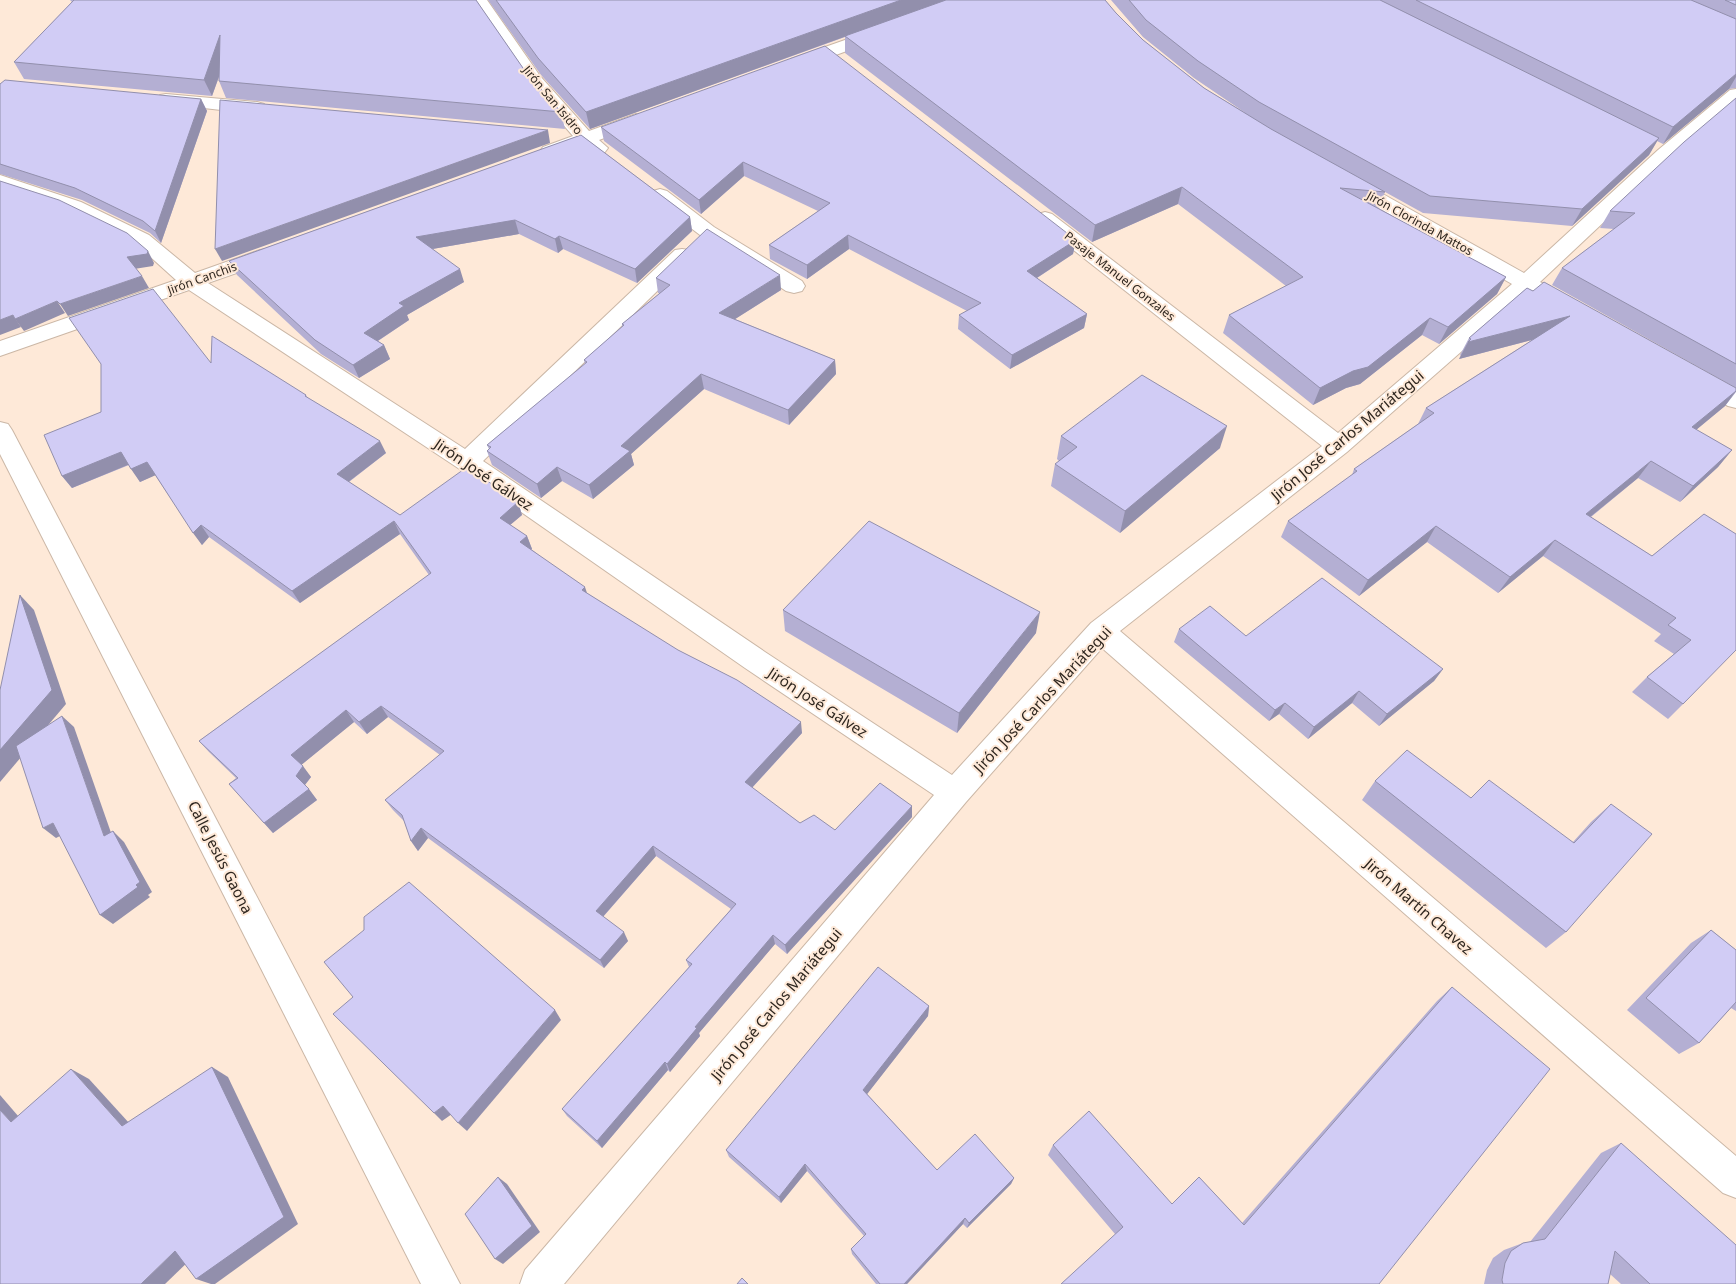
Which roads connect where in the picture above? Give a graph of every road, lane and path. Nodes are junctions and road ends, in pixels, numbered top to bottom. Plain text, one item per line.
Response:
1 (479, 0) edge
2 (894, 28) edge
3 (783, 68) edge
4 (1736, 94) edge
5 (146, 97) edge
6 (273, 109) edge
7 (651, 115) edge
8 (546, 135) edge
9 (585, 138) junction
10 (529, 159) edge
11 (615, 162) edge
12 (1331, 173) edge
13 (0, 181) edge
14 (646, 185) edge
15 (1033, 209) edge
16 (707, 231) junction
17 (286, 248) edge
18 (192, 282) junction
19 (1526, 284) junction
20 (794, 286) dead end
21 (1553, 298) edge
22 (0, 349) edge
23 (1684, 371) edge
24 (1736, 400) edge
25 (0, 430) edge
26 (1338, 446) junction
27 (467, 462) junction
28 (1101, 631) junction
29 (955, 793) junction
30 (1736, 1180) edge
31 (441, 1284) edge
32 (538, 1284) edge

1 - 9 street, Jirón San Isidro
2 - 3 street
4 - 19 street, Jirón José Carlos Mariátegui
5 - 6 street
7 - 9 street
8 - 9 street
9 - 10 street
9 - 11 street, Jirón San Isidro
12 - 19 street, Jirón Clorinda Mattos
13 - 18 street, Jirón José Gálvez
14 - 16 street
15 - 26 street, Pasaje Manuel Gonzales
16 - 20 street
16 - 27 street
17 - 18 street, Jirón Canchis
18 - 22 street, Jirón Canchis
18 - 27 street, Jirón José Gálvez
19 - 21 street, Jirón Clorinda Mattos
19 - 26 street, Jirón José Carlos Mariátegui
23 - 24 street
25 - 31 street, Calle Jesús Gaona
26 - 28 street, Jirón José Carlos Mariátegui
27 - 29 street, Jirón José Gálvez
28 - 29 street, Jirón José Carlos Mariátegui
28 - 30 street, Jirón Martín Chavez
29 - 32 street, Jirón José Carlos Mariátegui

